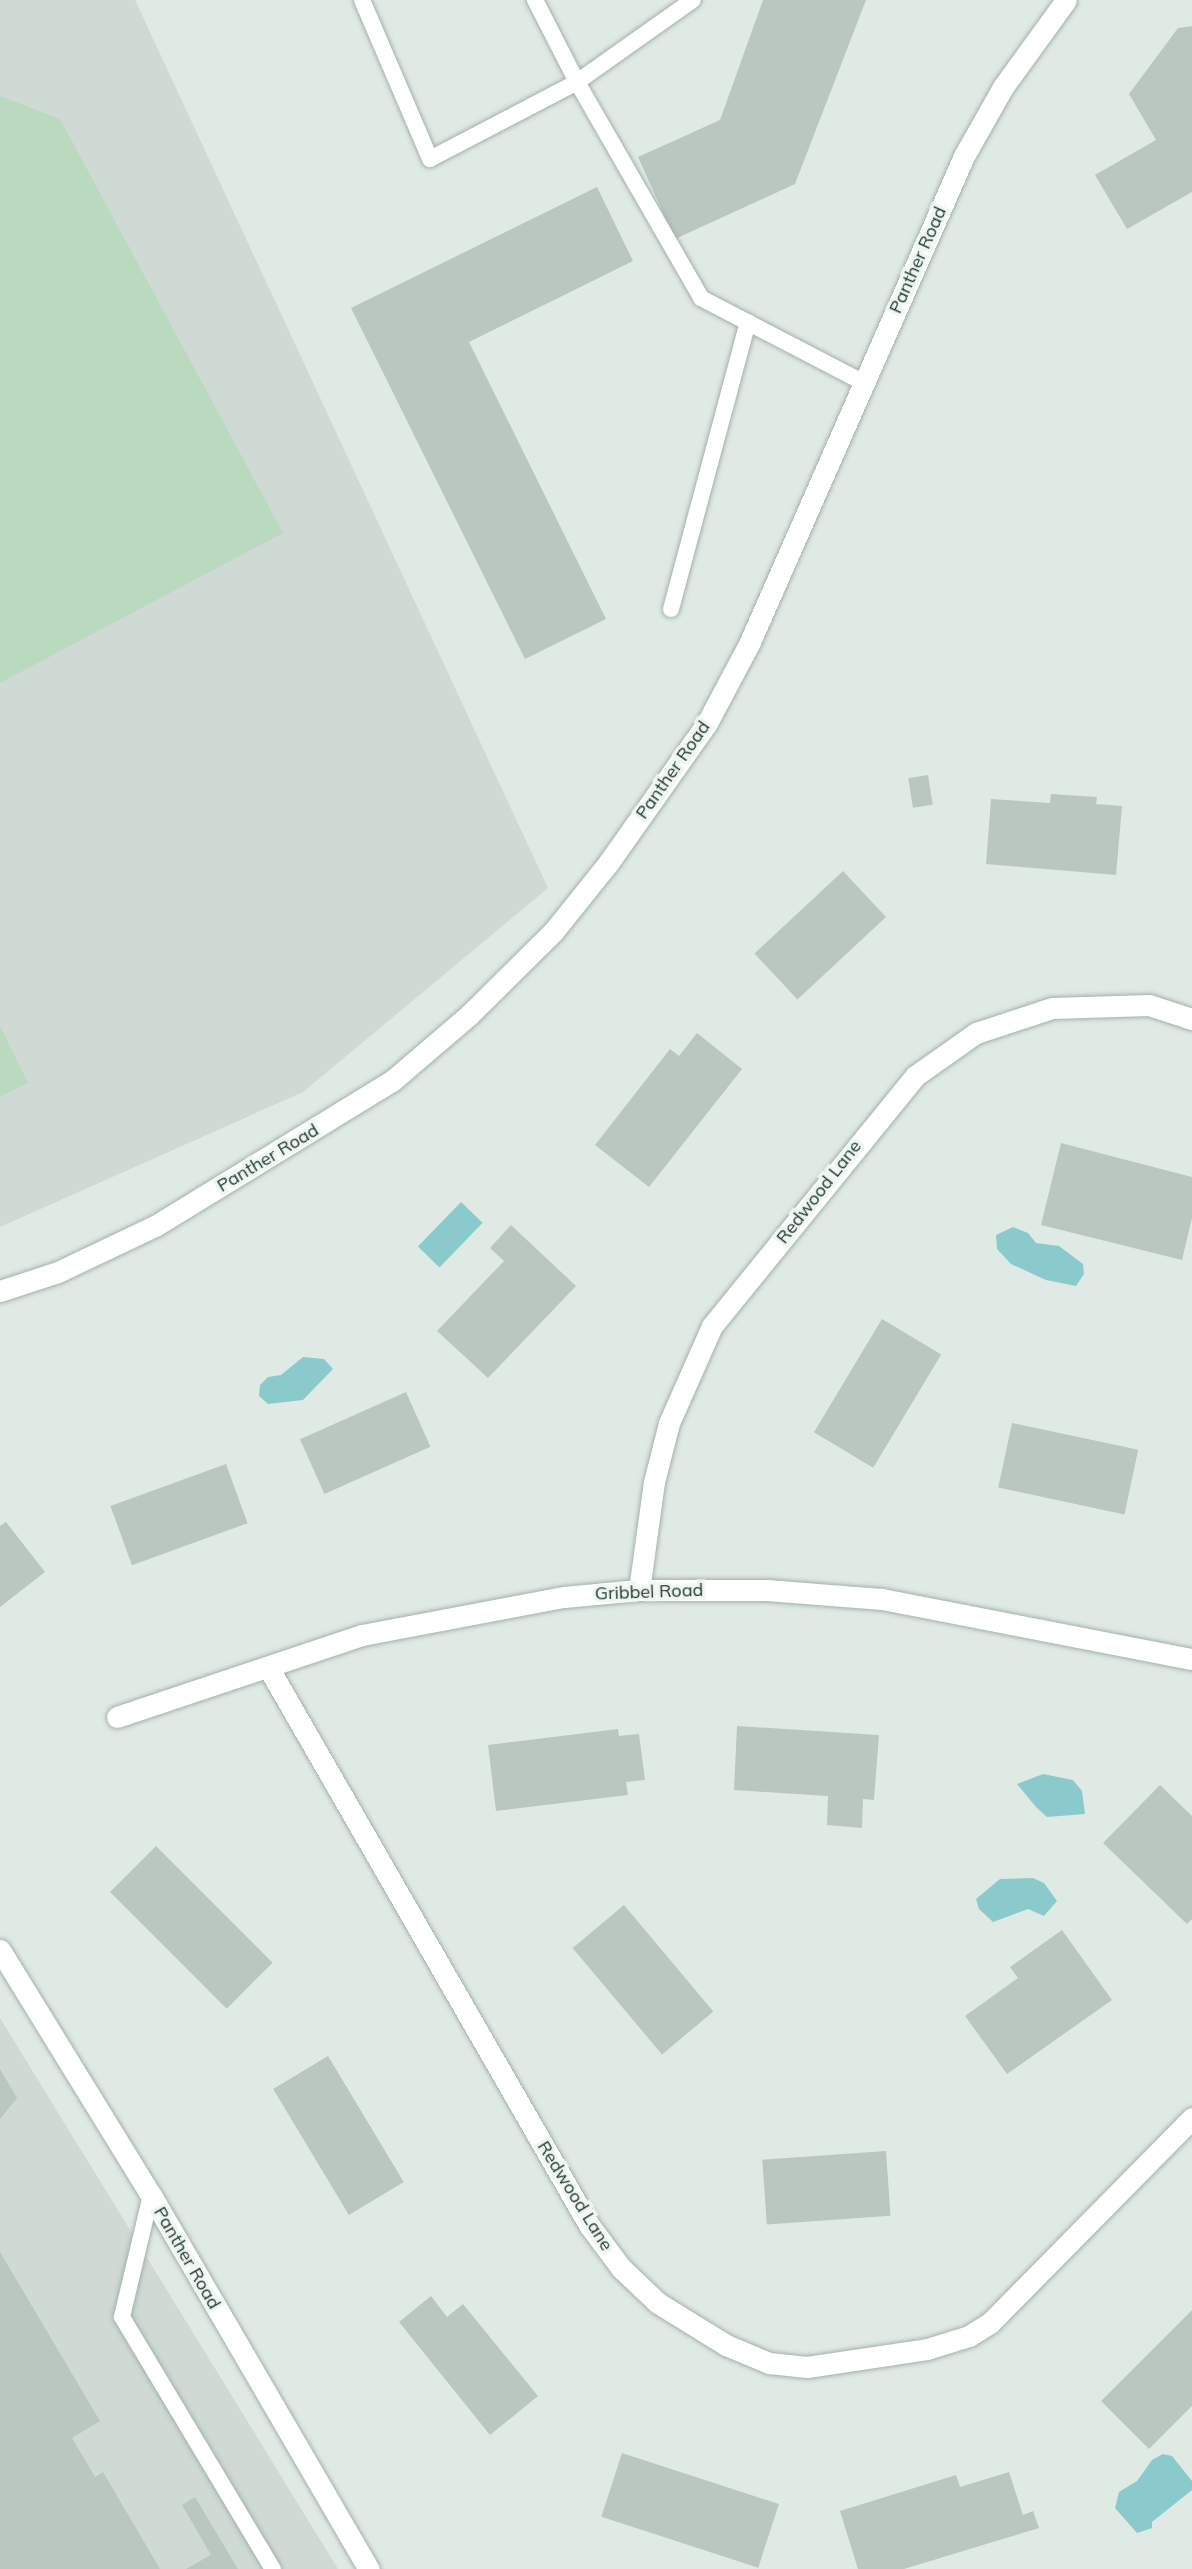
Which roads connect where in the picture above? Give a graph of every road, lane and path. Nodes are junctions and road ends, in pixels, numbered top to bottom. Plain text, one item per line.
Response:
1 (362, 0) edge
2 (535, 0) edge
3 (693, 0) edge
4 (1066, 0) edge
5 (577, 82) junction
6 (748, 322) junction
7 (863, 383) junction
8 (671, 609) dead end
9 (1192, 1019) edge
10 (0, 1291) edge
11 (639, 1590) junction
12 (1192, 1660) edge
13 (268, 1667) junction
14 (117, 1717) dead end
15 (0, 1950) edge
16 (1192, 2118) edge
17 (151, 2195) junction
18 (273, 2569) edge
19 (369, 2569) edge

1 - 5 lane
2 - 5 lane
3 - 5 lane
4 - 7 street, Panther Road
5 - 6 lane
6 - 7 lane
6 - 8 lane
7 - 10 street, Panther Road
9 - 11 street, Redwood Lane
11 - 12 street, Gribbel Road
11 - 13 street, Gribbel Road
13 - 14 street, Gribbel Road
13 - 16 street, Redwood Lane
15 - 17 street, Panther Road
17 - 18 lane
17 - 19 street, Panther Road

